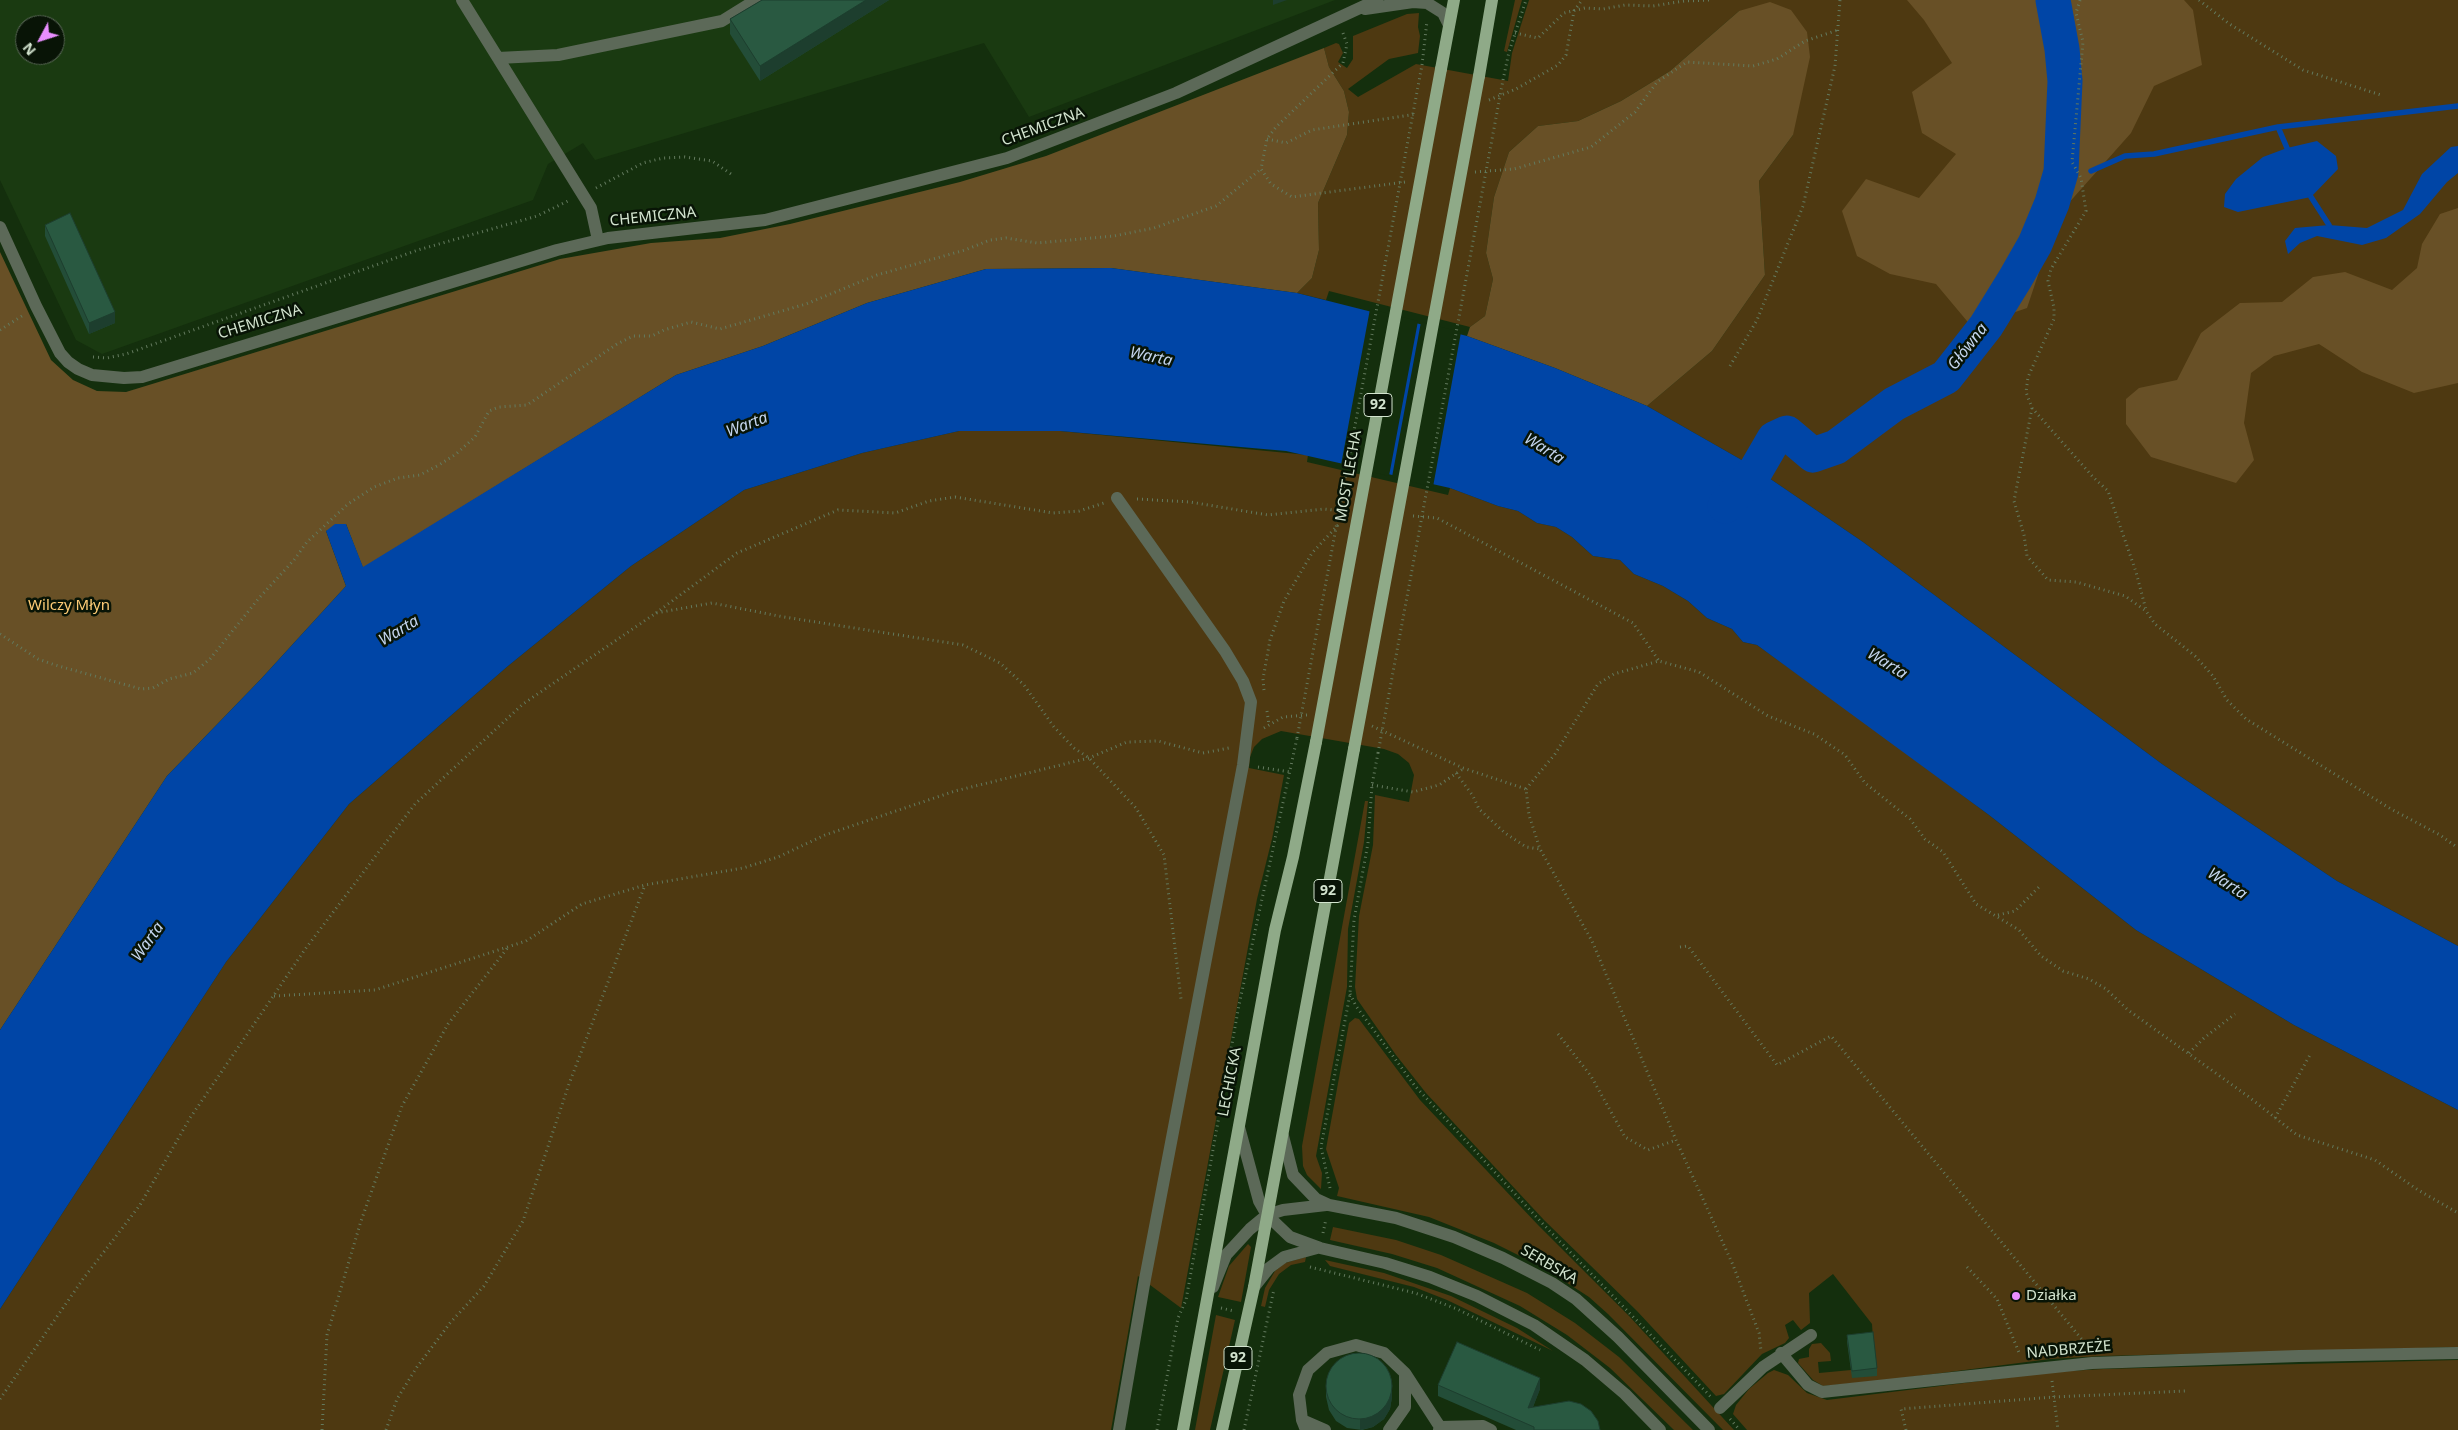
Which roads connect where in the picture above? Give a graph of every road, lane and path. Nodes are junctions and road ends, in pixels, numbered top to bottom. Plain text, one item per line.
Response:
1 (462, 0) edge
2 (756, 0) edge
3 (1377, 0) edge
4 (1454, 0) edge
5 (1492, 0) edge
6 (1496, 0) edge
7 (1526, 0) edge
8 (1582, 0) edge
9 (1710, 0) edge
10 (1840, 0) edge
11 (2080, 0) edge
12 (2200, 0) edge
13 (1427, 3) junction
14 (1355, 10) junction
15 (1574, 11) junction
16 (1337, 19) junction
17 (1489, 22) junction
18 (1449, 25) junction
19 (1838, 30) junction
20 (1516, 33) junction
21 (498, 58) junction
22 (2381, 95) dead end
23 (1261, 169) junction
24 (1473, 172) dead end
25 (731, 174) dead end
26 (1406, 182) dead end
27 (582, 194) junction
28 (0, 228) edge
29 (598, 240) junction
30 (36, 306) junction
31 (0, 330) edge
32 (89, 355) dead end
33 (1730, 366) dead end
34 (2032, 408) junction
35 (1117, 498) joint
36 (1351, 511) dead end
37 (2146, 611) junction
38 (656, 613) junction
39 (0, 634) edge
40 (1266, 698) dead end
41 (1267, 707) dead end
42 (1310, 716) dead end
43 (1269, 725) junction
44 (1365, 725) dead end
45 (1316, 742) joint
46 (1246, 745) junction
47 (1089, 758) junction
48 (1243, 765) junction
49 (1463, 768) junction
50 (1291, 772) junction
51 (1456, 773) junction
52 (1372, 785) junction
53 (1526, 789) junction
54 (2458, 848) edge
55 (1540, 849) junction
56 (645, 885) junction
57 (2039, 887) dead end
58 (1998, 915) junction
59 (509, 946) junction
60 (1680, 947) dead end
61 (1350, 994) junction
62 (274, 996) junction
63 (2235, 1014) dead end
64 (1196, 1018) junction
65 (1558, 1034) dead end
66 (2189, 1053) junction
67 (2311, 1053) dead end
68 (2276, 1118) junction
69 (1238, 1126) junction
70 (1283, 1136) junction
71 (1676, 1140) junction
72 (1329, 1199) junction
73 (2458, 1213) edge
74 (1267, 1214) junction
75 (1320, 1248) junction
76 (1302, 1266) dead end
77 (1967, 1267) dead end
78 (1278, 1282) dead end
79 (1254, 1287) junction
80 (1206, 1304) junction
81 (1810, 1335) dead end
82 (1542, 1352) dead end
83 (1780, 1353) junction
84 (2458, 1354) edge
85 (2092, 1363) junction
86 (1763, 1367) junction
87 (2026, 1369) junction
88 (1405, 1373) junction
89 (2186, 1390) dead end
90 (2054, 1397) junction
91 (0, 1399) edge
92 (1720, 1408) joint
93 (1304, 1425) edge
94 (1439, 1429) edge
95 (322, 1430) edge
96 (386, 1430) edge
97 (1119, 1430) edge
98 (1157, 1430) edge
99 (1183, 1430) edge
100 (1222, 1430) edge
101 (1244, 1430) edge
102 (1325, 1430) edge
103 (1389, 1430) edge
104 (1491, 1430) edge
105 (1660, 1430) edge
106 (1709, 1430) edge
107 (1906, 1430) edge
108 (2058, 1430) edge

1 - 21 street
2 - 21 street
3 - 14 street, CHEMICZNA
4 - 18 main road, 92
5 - 17 main road, 92
6 - 17 main road
7 - 20 path
8 - 15 path
9 - 15 path
10 - 19 path
11 - 34 path
12 - 22 path
13 - 14 street
13 - 18 street
13 - 50 path, bridge
14 - 16 street, CHEMICZNA
15 - 20 path
16 - 23 path
16 - 29 street, CHEMICZNA
17 - 70 main road, 92, bridge
18 - 45 main road, MOST LECHA / 92, bridge
19 - 24 path
19 - 33 path
20 - 52 path, bridge
21 - 27 street
23 - 26 path
23 - 39 path
25 - 27 path
27 - 29 street
27 - 32 path
28 - 30 street, CHEMICZNA
29 - 30 street, CHEMICZNA
30 - 31 path
34 - 37 path
34 - 37 path
35 - 38 path
35 - 46 street
36 - 40 path
37 - 54 path
38 - 47 path
38 - 62 path
41 - 43 path
42 - 43 path
43 - 46 path
44 - 49 path
45 - 69 main road, LECHICKA / 92
46 - 47 path
46 - 48 street
47 - 56 path
47 - 64 path
48 - 50 path
48 - 64 street
49 - 51 path
49 - 53 path
50 - 98 path
51 - 52 path
51 - 55 path
52 - 61 path
53 - 55 path
53 - 58 path
55 - 71 path
56 - 59 path
56 - 96 path
57 - 58 path
58 - 66 path
59 - 62 path
59 - 95 path
60 - 85 path
61 - 72 path
61 - 92 path
62 - 91 path
63 - 66 path
64 - 97 street
65 - 71 path
66 - 68 path
67 - 68 path
68 - 73 path
69 - 74 street
69 - 80 main road, LECHICKA / 92
70 - 72 street, SERBSKA
70 - 74 main road, 92
71 - 86 path
72 - 74 street, SERBSKA
72 - 106 street, SERBSKA
74 - 75 street
74 - 79 main road, 92
74 - 80 street
75 - 79 street
75 - 105 street
76 - 82 path
77 - 87 path
78 - 101 path
79 - 100 main road, 92
80 - 99 main road, LECHICKA / 92
81 - 83 street
83 - 86 street
83 - 87 street, NADBRZEŻE
84 - 85 street, NADBRZEŻE
85 - 87 street, NADBRZEŻE
86 - 92 street
88 - 93 street
88 - 94 street
88 - 103 street
89 - 90 path
90 - 107 path
90 - 108 path
93 - 102 street
94 - 104 street

